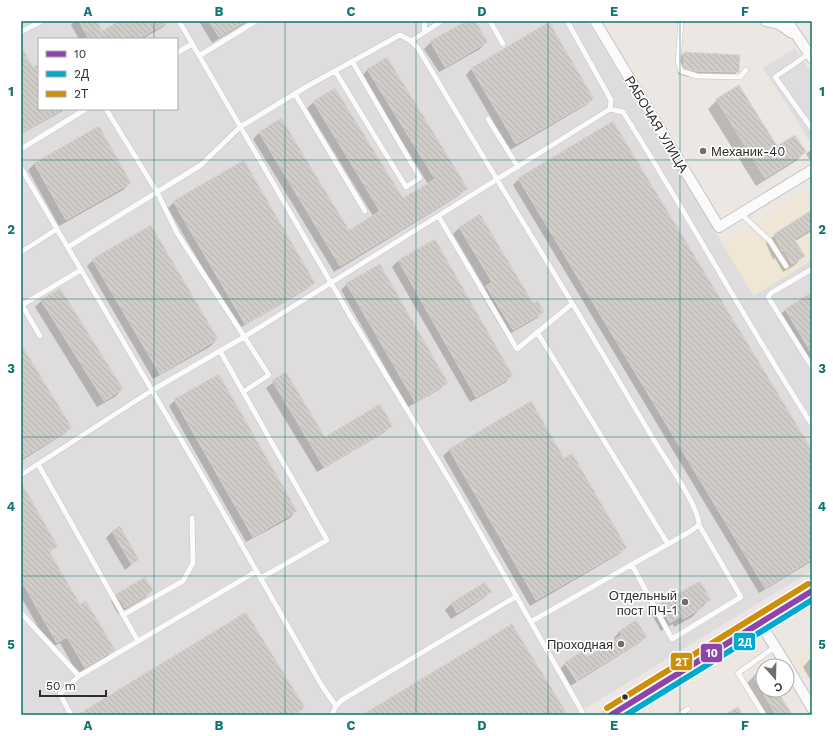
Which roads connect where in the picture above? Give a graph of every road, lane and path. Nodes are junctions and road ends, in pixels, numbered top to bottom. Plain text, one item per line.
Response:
1 (42, 21) edge
2 (179, 21) edge
3 (256, 21) edge
4 (425, 21) edge
5 (442, 21) edge
6 (490, 21) edge
7 (567, 21) edge
8 (595, 21) edge
9 (681, 21) edge
10 (766, 21) edge
11 (787, 21) edge
12 (21, 32) edge
13 (424, 32) junction
14 (797, 36) junction
15 (411, 41) junction
16 (192, 44) junction
17 (503, 44) dead end
18 (178, 52) edge
19 (199, 56) junction
20 (811, 56) edge
21 (352, 61) junction
22 (746, 70) dead end
23 (335, 71) junction
24 (295, 94) junction
25 (610, 109) junction
26 (84, 110) edge
27 (107, 110) edge
28 (488, 119) dead end
29 (240, 128) junction
30 (812, 129) edge
31 (21, 149) edge
32 (518, 167) junction
33 (21, 170) edge
34 (812, 170) edge
35 (497, 180) junction
36 (157, 192) junction
37 (365, 211) dead end
38 (741, 214) junction
39 (439, 217) junction
40 (57, 229) junction
41 (68, 247) junction
42 (21, 252) edge
43 (786, 266) dead end
44 (812, 269) edge
45 (81, 270) junction
46 (331, 282) junction
47 (572, 304) junction
48 (537, 332) junction
49 (40, 336) dead end
50 (244, 337) junction
51 (220, 351) junction
52 (812, 367) edge
53 (151, 391) junction
54 (243, 392) junction
55 (812, 425) edge
56 (38, 464) junction
57 (21, 475) edge
58 (192, 518) dead end
59 (699, 525) junction
60 (668, 544) junction
61 (632, 564) junction
62 (257, 571) junction
63 (261, 578) junction
64 (812, 592) edge
65 (516, 596) junction
66 (21, 613) edge
67 (123, 615) junction
68 (532, 621) junction
69 (760, 623) junction
70 (138, 641) junction
71 (776, 648) junction
72 (782, 658) edge
73 (79, 676) junction
74 (795, 679) edge
75 (336, 706) junction
76 (812, 708) edge
77 (688, 709) dead end
78 (71, 715) edge
79 (332, 715) edge
80 (584, 715) edge
81 (611, 715) edge
82 (679, 715) edge
83 (764, 715) edge

1 - 12 lane
2 - 16 lane
3 - 19 lane
4 - 13 lane
5 - 13 lane
6 - 17 lane
7 - 25 lane
8 - 38 street, РАБОЧАЯ УЛИЦА
9 - 22 lane
10 - 14 street
11 - 14 street
13 - 15 lane
14 - 20 street
15 - 21 lane
15 - 35 lane
16 - 18 lane
16 - 19 lane
19 - 29 lane
20 - 30 lane
21 - 23 lane
21 - 23 lane
23 - 24 lane
24 - 29 lane
24 - 37 lane
25 - 32 lane
25 - 55 lane
26 - 31 lane
27 - 36 lane
28 - 32 lane
29 - 36 lane
29 - 46 lane
32 - 35 lane
33 - 40 lane
34 - 38 street
35 - 39 lane
35 - 47 lane
36 - 41 lane
36 - 50 lane
38 - 43 lane
39 - 46 lane
39 - 48 lane
40 - 41 lane
40 - 42 lane
41 - 45 lane
44 - 52 lane
45 - 49 lane
45 - 53 lane
46 - 50 lane
46 - 65 lane
47 - 48 lane
47 - 59 lane
48 - 60 lane
50 - 51 lane
50 - 54 lane
51 - 53 lane
51 - 54 lane
53 - 56 lane
53 - 62 lane
54 - 63 lane
56 - 57 lane
56 - 67 lane
58 - 67 lane
59 - 60 lane
59 - 61 lane
60 - 61 lane
61 - 68 lane
62 - 63 lane
62 - 70 lane
63 - 75 lane
64 - 69 main road
65 - 68 lane
65 - 75 lane
66 - 73 lane
67 - 70 lane
68 - 80 lane
69 - 71 street
69 - 81 main road
70 - 73 lane
71 - 72 street
71 - 83 lane
73 - 78 lane
74 - 76 street
75 - 79 lane
77 - 82 lane

